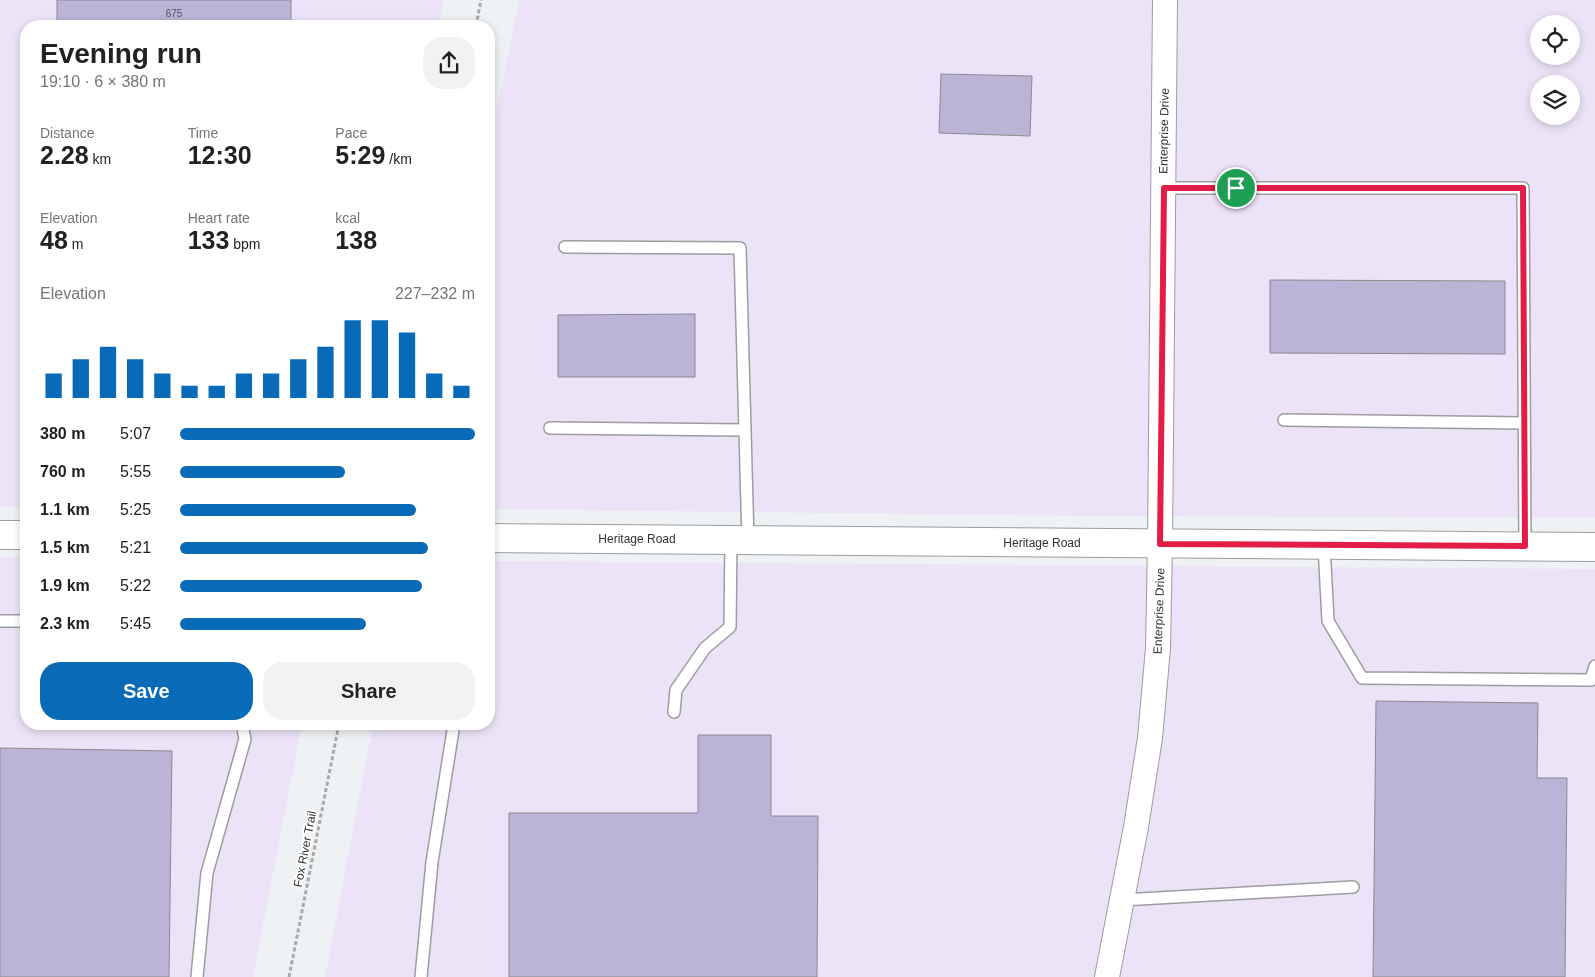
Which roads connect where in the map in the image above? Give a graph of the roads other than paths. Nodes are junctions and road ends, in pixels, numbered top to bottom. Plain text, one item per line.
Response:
1 (1165, 0) edge
2 (1164, 188) junction
3 (565, 247) dead end
4 (1284, 420) dead end
5 (1524, 423) junction
6 (550, 428) dead end
7 (745, 430) junction
8 (0, 535) edge
9 (20, 535) edge
10 (495, 538) edge
11 (739, 540) junction
12 (1160, 544) junction
13 (1324, 545) junction
14 (1525, 546) junction
15 (1595, 547) edge
16 (0, 621) edge
17 (20, 621) edge
18 (1595, 666) edge
19 (1593, 683) edge
20 (674, 712) dead end
21 (243, 730) edge
22 (453, 730) edge
23 (1354, 887) dead end
24 (1122, 900) junction
25 (197, 977) edge
26 (421, 977) edge
27 (1107, 977) edge

1 - 2 street, Enterprise Drive
2 - 5 lane
2 - 12 street, Enterprise Drive
3 - 7 lane
4 - 5 lane
5 - 14 lane
6 - 7 lane
7 - 11 lane
8 - 9 main road
10 - 11 main road, Heritage Road
11 - 12 main road, Heritage Road
11 - 20 lane
12 - 13 main road, Heritage Road
12 - 24 street, Enterprise Drive
13 - 14 main road, Heritage Road
13 - 19 lane
14 - 15 main road, Heritage Road
16 - 17 lane
18 - 19 lane
21 - 25 lane
22 - 26 lane
23 - 24 lane
24 - 27 street, Enterprise Drive

